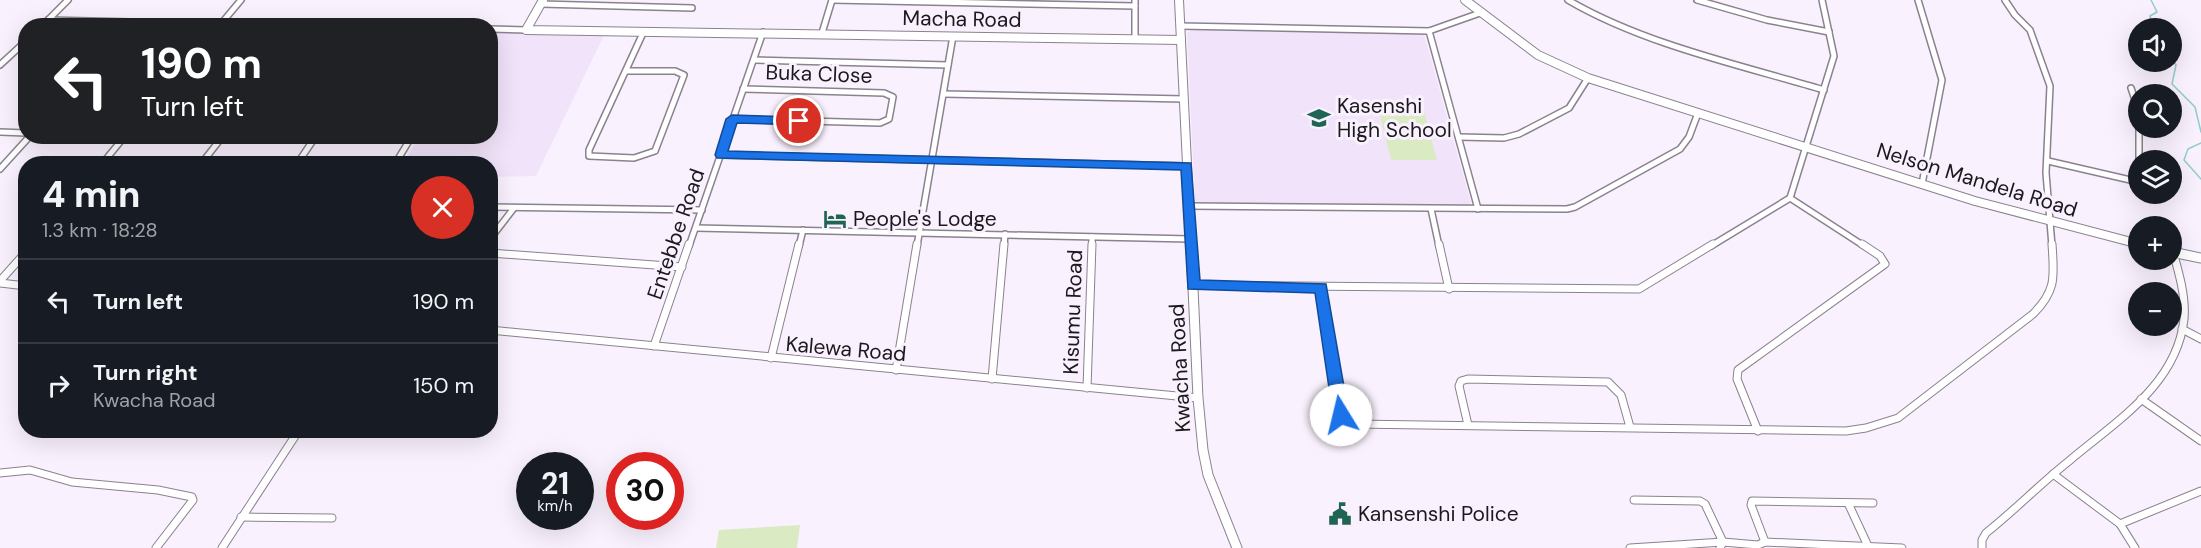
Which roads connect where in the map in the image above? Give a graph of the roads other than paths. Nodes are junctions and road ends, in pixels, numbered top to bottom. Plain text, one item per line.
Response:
1 (68, 0) edge
2 (241, 0) edge
3 (832, 0) edge
4 (1179, 0) edge
5 (1465, 0) edge
6 (1568, 0) edge
7 (1697, 0) edge
8 (1822, 0) edge
9 (1918, 0) edge
10 (2005, 0) edge
11 (542, 2) edge
12 (1135, 3) edge
13 (692, 8) dead end
14 (1480, 13) junction
15 (50, 18) edge
16 (226, 18) edge
17 (1180, 26) junction
18 (498, 29) edge
19 (526, 30) junction
20 (1429, 31) junction
21 (764, 32) junction
22 (1829, 32) junction
23 (643, 33) junction
24 (822, 33) junction
25 (953, 36) junction
26 (1135, 39) junction
27 (1181, 40) junction
28 (18, 48) edge
29 (754, 60) junction
30 (0, 65) edge
31 (948, 65) junction
32 (626, 71) junction
33 (1588, 78) junction
34 (743, 89) junction
35 (1824, 90) junction
36 (944, 94) junction
37 (1184, 99) junction
38 (1698, 113) junction
39 (732, 119) junction
40 (0, 132) edge
41 (18, 133) edge
42 (1459, 137) junction
43 (23, 144) edge
44 (118, 144) edge
45 (217, 144) edge
46 (1806, 147) junction
47 (721, 155) junction
48 (109, 156) edge
49 (208, 156) edge
50 (932, 161) junction
51 (2048, 161) junction
52 (1187, 166) junction
53 (0, 169) edge
54 (2128, 179) edge
55 (1922, 184) junction
56 (1790, 198) junction
57 (1189, 206) junction
58 (498, 207) edge
59 (514, 208) junction
60 (1478, 208) junction
61 (1431, 209) junction
62 (702, 210) junction
63 (2049, 222) junction
64 (498, 228) edge
65 (696, 228) junction
66 (803, 230) junction
67 (920, 232) junction
68 (1005, 234) junction
69 (1092, 237) junction
70 (1190, 239) junction
71 (2128, 241) edge
72 (498, 254) edge
73 (2182, 254) edge
74 (2201, 258) edge
75 (18, 261) edge
76 (682, 267) junction
77 (0, 282) edge
78 (18, 285) edge
79 (1193, 285) junction
80 (1321, 288) junction
81 (1449, 289) junction
82 (2182, 295) edge
83 (2182, 329) joint
84 (498, 331) edge
85 (2179, 336) edge
86 (2201, 339) edge
87 (654, 346) junction
88 (771, 358) junction
89 (896, 370) junction
90 (992, 379) junction
91 (1087, 388) junction
92 (1198, 398) junction
93 (2141, 399) junction
94 (1468, 425) junction
95 (1630, 427) junction
96 (1758, 431) junction
97 (294, 438) edge
98 (2201, 441) edge
99 (0, 473) edge
100 (2053, 474) junction
101 (2201, 491) edge
102 (1634, 500) dead end
103 (1873, 503) dead end
104 (1848, 504) junction
105 (241, 517) junction
106 (332, 518) dead end
107 (2120, 524) junction
108 (1706, 545) edge
109 (1722, 545) edge
110 (1761, 545) edge
111 (1659, 546) edge
112 (1868, 547) edge
113 (156, 548) edge
114 (222, 548) edge
115 (1237, 548) edge
116 (1630, 548) edge
117 (1902, 548) edge
118 (1982, 548) edge
119 (2135, 548) edge

1 - 15 street
2 - 16 street
3 - 12 street
3 - 24 street
4 - 17 main road, Kwacha Road
5 - 14 main road
6 - 35 street
7 - 22 street
8 - 22 street
9 - 55 street
10 - 51 street
11 - 13 street
11 - 19 street
12 - 26 street
14 - 20 street
14 - 33 main road
17 - 20 street
17 - 27 main road, Kwacha Road
18 - 19 street, Macha Road
19 - 23 main road, Macha Road
20 - 42 street
21 - 23 main road, Macha Road
21 - 24 main road, Macha Road
21 - 29 street, Entebbe Road
22 - 35 street
23 - 32 street
24 - 25 main road, Macha Road
25 - 26 main road, Macha Road
25 - 31 street
26 - 27 main road, Macha Road
27 - 37 main road, Kwacha Road
28 - 30 street
29 - 31 street
29 - 34 street, Entebbe Road
31 - 36 street
32 - 32 street
33 - 38 main road
33 - 42 street
34 - 39 street, Entebbe Road
34 - 39 street, Buka Close
35 - 46 street
36 - 37 street
36 - 50 street
37 - 52 main road, Kwacha Road
38 - 46 main road
38 - 60 street
39 - 47 street, Entebbe Road
40 - 41 street
42 - 60 street
43 - 53 street
44 - 48 street
45 - 49 street
46 - 55 street, Nelson Mandela Road
46 - 56 street
47 - 50 street
47 - 62 street, Entebbe Road
50 - 52 street
50 - 67 street
51 - 54 street
51 - 63 street
52 - 57 main road, Kwacha Road
55 - 63 street, Nelson Mandela Road
56 - 81 street
56 - 96 street
57 - 61 street
57 - 70 main road, Kwacha Road
58 - 59 street
59 - 62 street
59 - 64 street
60 - 61 street
61 - 81 street
62 - 65 street, Entebbe Road
63 - 71 main road, Nelson Mandela Road
63 - 96 street
65 - 66 street
65 - 76 street, Entebbe Road
66 - 67 street
66 - 88 street
67 - 68 street
67 - 89 street
68 - 69 street
68 - 90 street
69 - 70 street
69 - 91 street, Kisumu Road
70 - 79 main road, Kwacha Road
72 - 76 street
73 - 74 main road
75 - 77 street
76 - 87 street, Entebbe Road
77 - 78 street
79 - 80 street
79 - 92 main road, Kwacha Road
80 - 81 street
80 - 94 street
82 - 83 street
83 - 86 street
84 - 87 street, Kalewa Road
85 - 93 street
87 - 88 street, Kalewa Road
88 - 89 street, Kalewa Road
89 - 90 street, Kalewa Road
90 - 91 street, Kalewa Road
91 - 92 street, Kalewa Road
92 - 115 main road, Kwacha Road
93 - 98 street
93 - 100 street
94 - 95 street
94 - 95 street
95 - 96 street
97 - 105 street
99 - 113 street
100 - 107 street
100 - 118 street
101 - 107 street
102 - 109 street
103 - 104 street
104 - 110 street
104 - 112 street
105 - 106 street
105 - 114 street
107 - 119 street
108 - 109 street
108 - 111 street
109 - 110 street
110 - 112 street
111 - 116 street
112 - 117 street

